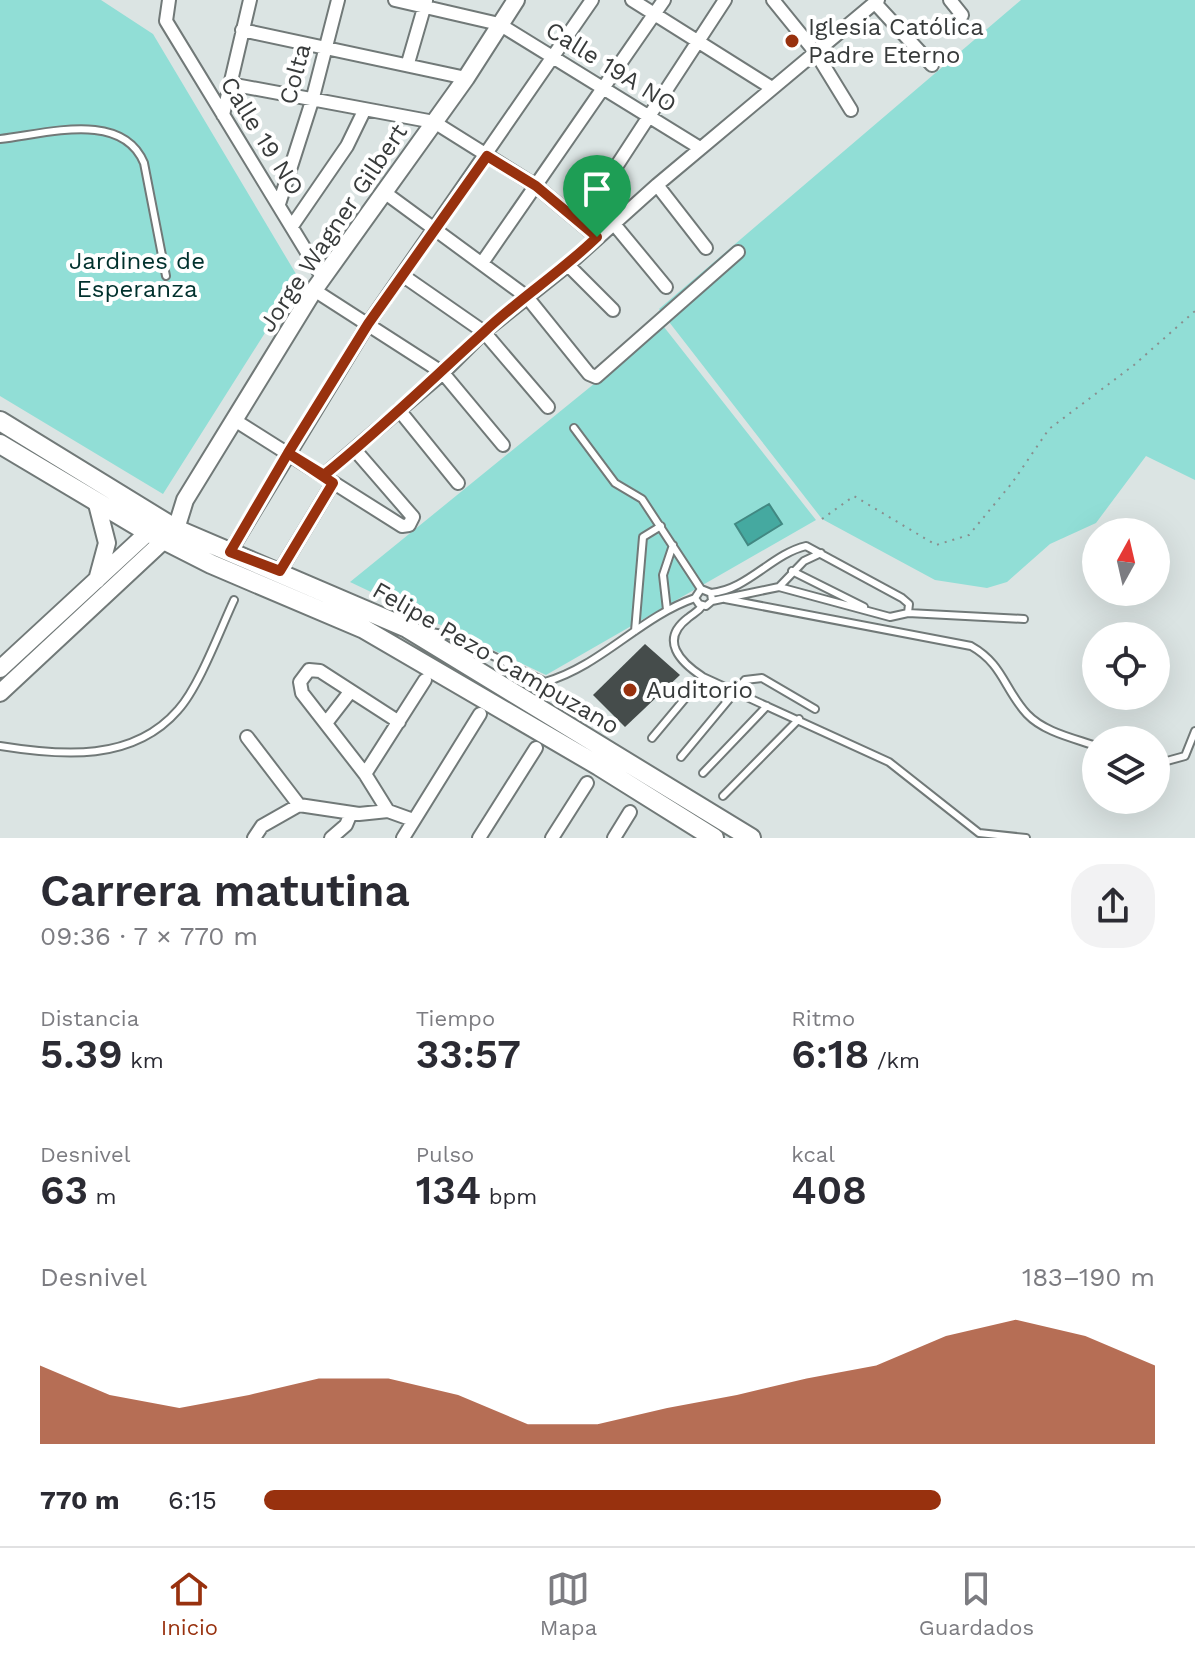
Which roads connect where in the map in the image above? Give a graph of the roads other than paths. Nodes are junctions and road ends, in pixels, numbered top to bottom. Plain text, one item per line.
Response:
1 (169, 0) edge
2 (250, 0) edge
3 (338, 0) edge
4 (395, 0) edge
5 (507, 0) edge
6 (516, 0) edge
7 (592, 0) edge
8 (632, 0) edge
9 (664, 0) edge
10 (725, 0) edge
11 (950, 0) edge
12 (775, 1) edge
13 (876, 1) edge
14 (425, 3) edge
15 (655, 14) junction
16 (962, 15) dead end
17 (500, 22) junction
18 (242, 30) junction
19 (700, 42) junction
20 (325, 46) junction
21 (816, 53) junction
22 (552, 56) junction
23 (408, 63) junction
24 (932, 65) dead end
25 (466, 78) junction
26 (230, 84) junction
27 (772, 88) junction
28 (605, 89) junction
29 (312, 101) junction
30 (851, 110) dead end
31 (364, 111) junction
32 (223, 115) junction
33 (649, 116) junction
34 (434, 122) junction
35 (0, 139) edge
36 (700, 148) junction
37 (487, 156) junction
38 (657, 185) junction
39 (536, 186) junction
40 (384, 192) junction
41 (279, 204) junction
42 (580, 222) junction
43 (614, 224) junction
44 (292, 226) junction
45 (433, 229) junction
46 (597, 237) junction
47 (706, 248) dead end
48 (738, 252) dead end
49 (482, 263) junction
50 (568, 265) junction
51 (402, 275) junction
52 (166, 276) dead end
53 (318, 284) junction
54 (666, 287) dead end
55 (527, 297) junction
56 (613, 310) dead end
57 (368, 324) junction
58 (484, 332) junction
59 (443, 373) junction
60 (548, 407) dead end
61 (399, 410) junction
62 (0, 421) edge
63 (236, 421) junction
64 (574, 428) dead end
65 (0, 444) edge
66 (503, 445) dead end
67 (355, 450) junction
68 (288, 453) junction
69 (328, 479) junction
70 (458, 483) dead end
71 (97, 504) junction
72 (661, 526) junction
73 (162, 530) junction
74 (673, 545) junction
75 (230, 552) junction
76 (821, 553) junction
77 (280, 571) junction
78 (792, 571) junction
79 (96, 582) junction
80 (779, 587) junction
81 (701, 589) junction
82 (833, 592) junction
83 (712, 597) junction
84 (695, 598) junction
85 (725, 599) junction
86 (234, 600) dead end
87 (827, 603) junction
88 (702, 606) junction
89 (667, 610) junction
90 (873, 611) junction
91 (908, 613) junction
92 (1024, 619) dead end
93 (407, 628) junction
94 (635, 631) junction
95 (0, 669) edge
96 (703, 677) junction
97 (425, 680) dead end
98 (350, 692) junction
99 (737, 692) junction
100 (0, 693) edge
101 (767, 706) junction
102 (815, 709) dead end
103 (480, 714) dead end
104 (799, 719) junction
105 (399, 722) junction
106 (326, 723) junction
107 (1195, 731) edge
108 (247, 737) dead end
109 (652, 738) dead end
110 (1082, 741) edge
111 (0, 746) edge
112 (536, 748) dead end
113 (681, 757) dead end
114 (1170, 760) edge
115 (703, 773) dead end
116 (365, 774) junction
117 (587, 783) dead end
118 (723, 796) dead end
119 (299, 805) junction
120 (388, 811) junction
121 (630, 812) dead end
122 (351, 813) junction
123 (413, 820) junction
124 (254, 838) edge
125 (331, 838) edge
126 (403, 838) edge
127 (479, 838) edge
128 (552, 838) edge
129 (614, 838) edge
130 (714, 838) edge
131 (751, 838) edge
132 (1026, 838) edge

1 - 32 street, Calle 19 NO
2 - 18 street
3 - 20 street, Colta
4 - 14 street, Calle 19A NO
5 - 17 street
6 - 17 street, Jorge Wagner Gilbert
7 - 22 street
8 - 15 street
9 - 15 street
10 - 19 street
11 - 16 street
12 - 21 street
13 - 21 street
13 - 24 street
14 - 17 street, Calle 19A NO
14 - 23 street
15 - 19 street
15 - 28 street
17 - 22 street, Calle 19A NO
17 - 25 street, Jorge Wagner Gilbert
18 - 20 street
18 - 26 street
19 - 27 street
19 - 33 street
20 - 23 street
20 - 29 street, Colta
21 - 27 street
21 - 30 street
22 - 28 street, Calle 19A NO
22 - 37 street
23 - 25 street
25 - 34 street, Jorge Wagner Gilbert
26 - 29 street
26 - 32 street
27 - 36 street
28 - 33 street, Calle 19A NO
28 - 39 street
29 - 31 street
29 - 41 street, Colta
31 - 34 street
31 - 44 street
32 - 41 street, Calle 19 NO
33 - 36 street, Calle 19A NO
33 - 42 street
34 - 37 street
34 - 40 street, Jorge Wagner Gilbert
35 - 52 lane
36 - 38 street
37 - 39 street
37 - 45 street
38 - 43 street
38 - 47 street
39 - 42 street
39 - 49 street
40 - 45 street
40 - 53 street, Jorge Wagner Gilbert
41 - 44 street, Calle 19 NO
42 - 46 street
43 - 46 street
43 - 54 street
44 - 53 street, Calle 19 NO
45 - 49 street
45 - 51 street
46 - 50 street
48 - 55 street
49 - 55 street
50 - 55 street
50 - 56 street
51 - 57 street
51 - 58 street
53 - 57 street, Calle 19 NO
53 - 63 street, Jorge Wagner Gilbert
55 - 58 street
57 - 59 street, Calle 19 NO
57 - 68 street
58 - 59 street
58 - 60 street
59 - 61 street
59 - 66 street, Calle 19 NO
61 - 67 street
61 - 70 street
62 - 73 main road, Felipe Pezo Campuzano
63 - 68 street
63 - 73 street, Jorge Wagner Gilbert
64 - 72 lane
65 - 71 main road, Felipe Pezo Campuzano
67 - 69 street
67 - 69 street
68 - 69 street
68 - 75 street
69 - 77 street
71 - 73 main road, Felipe Pezo Campuzano
71 - 79 street
72 - 74 lane
72 - 94 lane
73 - 75 main road, Felipe Pezo Campuzano
73 - 79 street
73 - 100 street
73 - 130 main road, Felipe Pezo Campuzano
74 - 81 lane
74 - 89 lane
75 - 77 main road, Felipe Pezo Campuzano
76 - 78 lane
76 - 83 lane
76 - 91 lane
77 - 93 main road, Felipe Pezo Campuzano
78 - 80 lane
78 - 82 lane
79 - 95 street
80 - 85 lane
80 - 87 lane
81 - 83 lane
81 - 84 lane
82 - 87 lane
82 - 90 lane
83 - 85 lane
83 - 88 lane
84 - 88 lane
84 - 89 lane
85 - 110 lane
86 - 111 lane
87 - 90 lane
88 - 96 lane
89 - 94 lane
90 - 91 lane
91 - 92 lane
93 - 94 lane
93 - 131 main road, Felipe Pezo Campuzano
96 - 99 lane
96 - 109 lane
97 - 105 street
98 - 105 street
98 - 106 street
98 - 106 street
99 - 101 lane
99 - 102 lane
99 - 113 lane
101 - 104 lane
101 - 115 lane
103 - 123 street
104 - 118 lane
104 - 132 lane
105 - 116 street
106 - 116 street
107 - 114 lane
108 - 119 street
112 - 127 street
116 - 120 street
117 - 128 street
119 - 122 street
119 - 124 street
120 - 122 street
120 - 123 street
121 - 129 street
122 - 125 street
123 - 126 street

